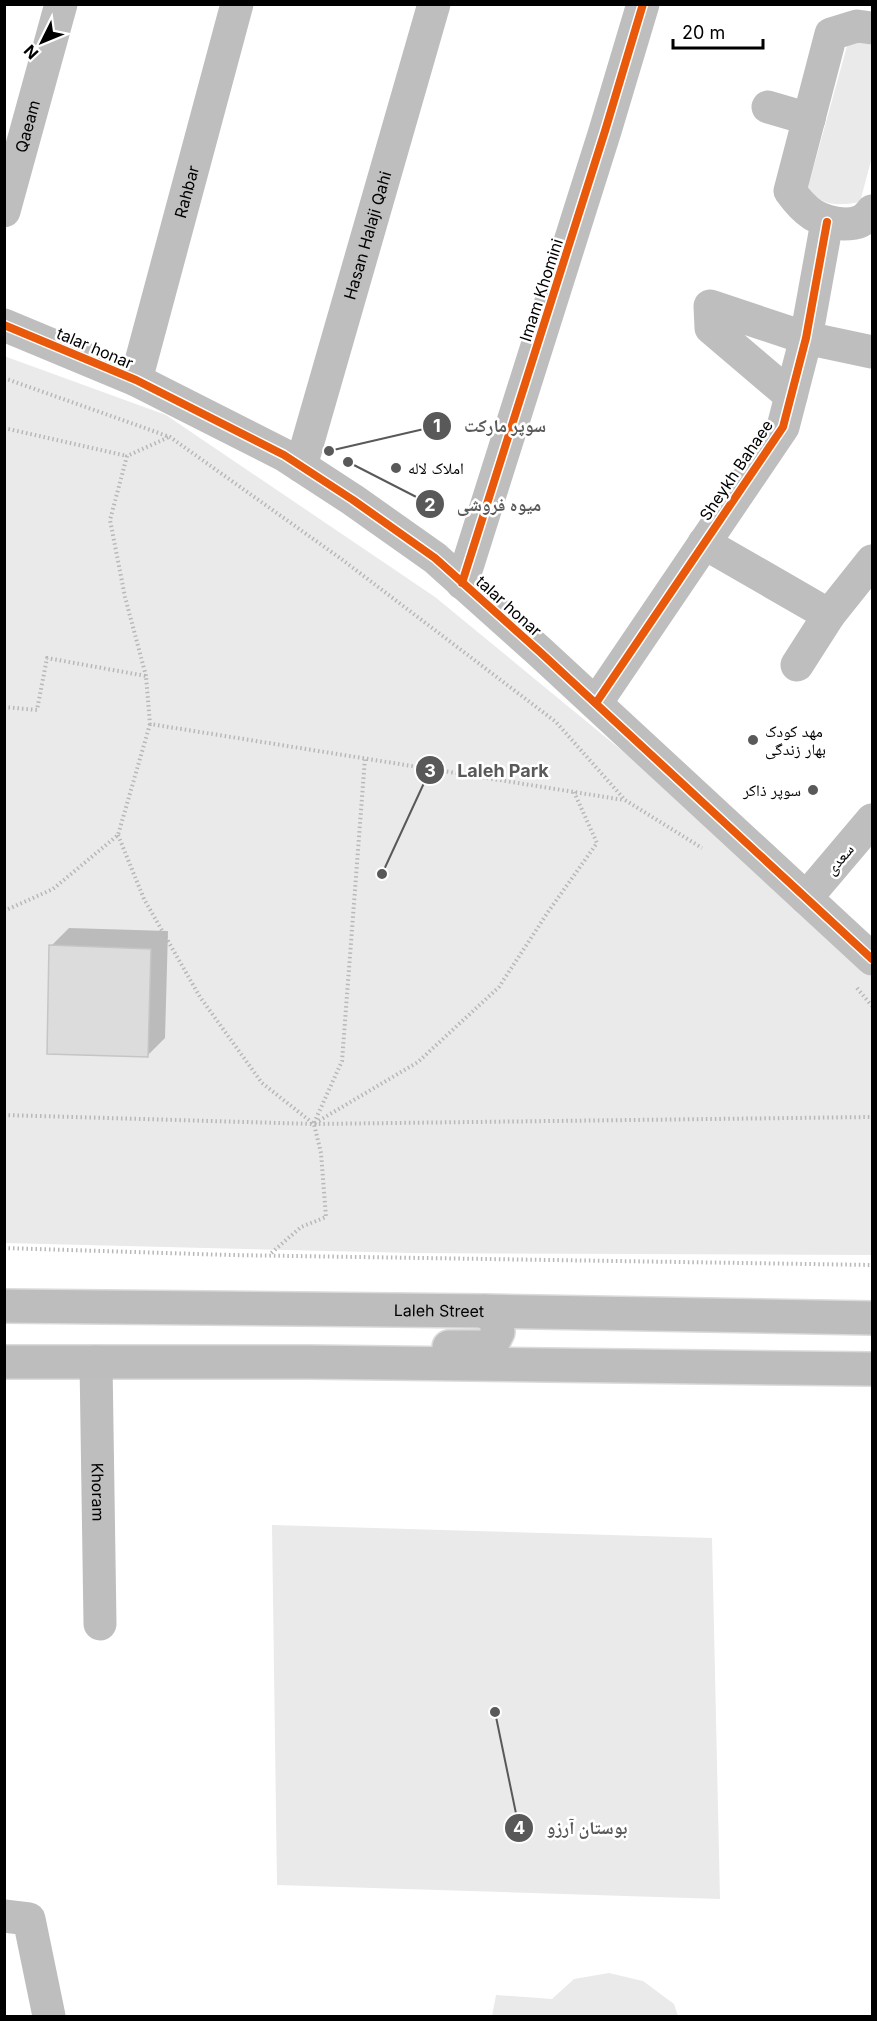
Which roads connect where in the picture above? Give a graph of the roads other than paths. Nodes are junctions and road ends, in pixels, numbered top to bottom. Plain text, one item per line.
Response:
1 (61, 4) edge
2 (237, 4) edge
3 (434, 4) edge
4 (643, 4) edge
5 (873, 28) edge
6 (768, 107) dead end
7 (809, 119) junction
8 (4, 211) edge
9 (873, 211) edge
10 (828, 222) junction
11 (4, 325) edge
12 (806, 338) junction
13 (873, 352) edge
14 (136, 380) junction
15 (791, 396) junction
16 (301, 466) junction
17 (704, 543) junction
18 (873, 561) edge
19 (462, 582) junction
20 (829, 615) junction
21 (797, 665) dead end
22 (596, 703) junction
23 (873, 820) edge
24 (806, 898) junction
25 (873, 959) edge
26 (4, 1306) edge
27 (485, 1311) junction
28 (873, 1318) edge
29 (873, 1325) edge
30 (4, 1362) edge
31 (96, 1362) junction
32 (169, 1362) junction
33 (573, 1365) junction
34 (873, 1369) edge
35 (100, 1624) dead end
36 (17, 1918) edge
37 (49, 2016) edge

1 - 8 street, Qaeam
2 - 14 street, Rahbar
3 - 16 street, Hasan Halaji Qahi
4 - 19 street, Imam Khomini
5 - 7 street
6 - 7 street
7 - 10 street
9 - 10 street
10 - 12 street, Sheykh Bahaee
11 - 14 street, talar honar
12 - 13 street
12 - 15 street, Sheykh Bahaee
12 - 15 street
14 - 16 street, talar honar
15 - 17 street, Sheykh Bahaee
16 - 19 street, talar honar
17 - 20 street
17 - 22 street, Sheykh Bahaee
18 - 20 street
19 - 22 street, talar honar
20 - 21 street
22 - 24 street, talar honar
23 - 24 street, سعدی
24 - 25 street, talar honar
26 - 27 main road, Laleh Street
27 - 28 main road, Laleh Street
27 - 32 main road
29 - 33 main road
30 - 31 main road
31 - 32 main road
31 - 35 street, Khoram
32 - 33 main road
33 - 34 main road
36 - 37 street

